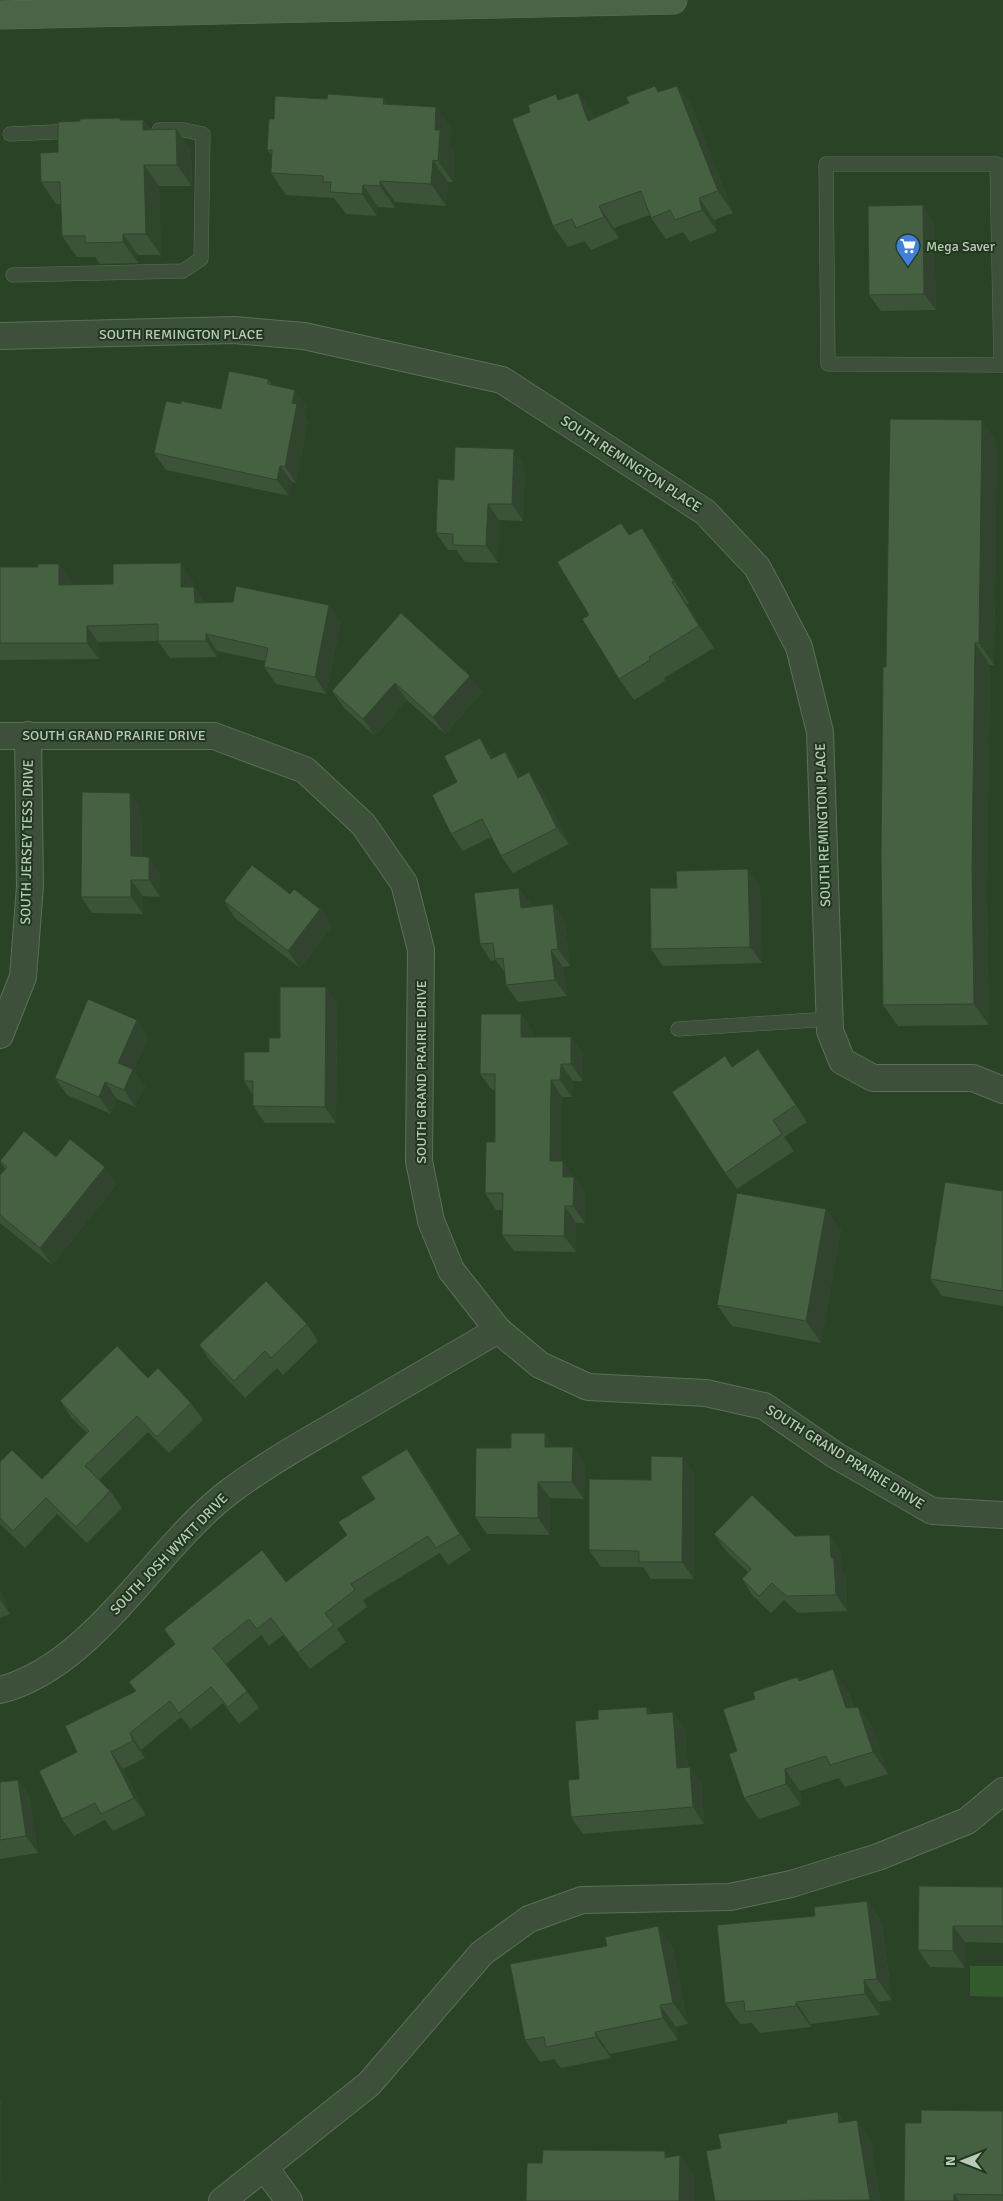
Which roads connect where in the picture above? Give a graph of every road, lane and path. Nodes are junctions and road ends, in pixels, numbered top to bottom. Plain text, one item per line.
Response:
1 (674, 0) edge
2 (0, 15) edge
3 (145, 130) edge
4 (88, 131) edge
5 (10, 134) dead end
6 (13, 275) dead end
7 (0, 336) edge
8 (1002, 365) edge
9 (28, 734) junction
10 (0, 736) edge
11 (830, 1019) junction
12 (678, 1029) dead end
13 (0, 1035) edge
14 (1003, 1090) edge
15 (498, 1330) junction
16 (1003, 1515) edge
17 (0, 1690) edge
18 (1003, 1791) edge
19 (265, 2168) junction
20 (222, 2201) edge
21 (289, 2201) edge

1 - 2 main road
3 - 6 lane
4 - 5 lane
7 - 11 street, SOUTH REMINGTON PLACE
8 - 8 lane
9 - 10 street, SOUTH GRAND PRAIRIE DRIVE
9 - 13 street, SOUTH JERSEY TESS DRIVE
9 - 15 street, SOUTH GRAND PRAIRIE DRIVE
11 - 12 lane
11 - 14 street, SOUTH REMINGTON PLACE
15 - 16 street, SOUTH GRAND PRAIRIE DRIVE
15 - 17 street, SOUTH JOSH WYATT DRIVE
18 - 19 street
19 - 20 street
19 - 21 street

